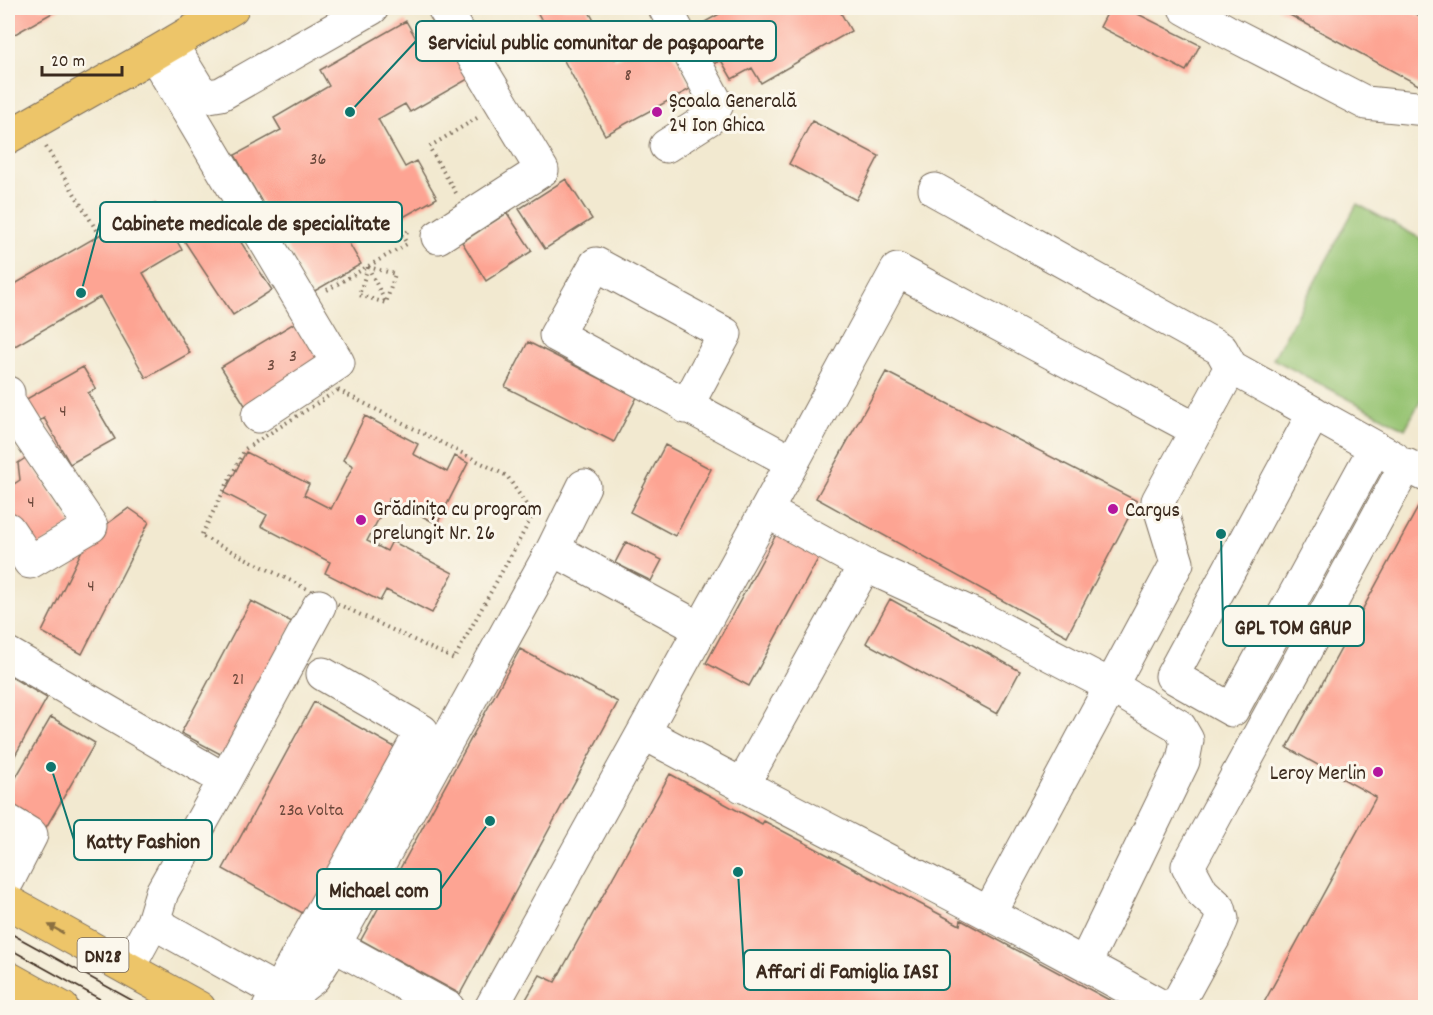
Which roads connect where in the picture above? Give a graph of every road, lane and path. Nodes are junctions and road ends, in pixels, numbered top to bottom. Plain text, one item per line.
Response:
1 (232, 8) edge
2 (372, 8) edge
3 (444, 8) edge
4 (665, 8) edge
5 (1185, 8) edge
6 (162, 49) junction
7 (502, 103) junction
8 (1425, 109) edge
9 (20, 130) edge
10 (666, 147) dead end
11 (935, 190) dead end
12 (460, 200) dead end
13 (425, 233) joint
14 (100, 236) dead end
15 (368, 267) junction
16 (386, 303) junction
17 (303, 304) junction
18 (1231, 367) junction
19 (8, 393) edge
20 (686, 407) junction
21 (1314, 413) junction
22 (258, 416) dead end
23 (1197, 430) junction
24 (17, 436) edge
25 (1375, 448) junction
26 (792, 462) junction
27 (1416, 470) edge
28 (584, 486) dead end
29 (766, 511) junction
30 (8, 529) edge
31 (553, 549) junction
32 (865, 565) junction
33 (321, 601) junction
34 (701, 628) junction
35 (8, 654) edge
36 (323, 674) dead end
37 (1111, 686) junction
38 (644, 733) junction
39 (225, 780) junction
40 (742, 786) junction
41 (8, 821) edge
42 (8, 880) edge
43 (8, 903) edge
44 (989, 913) junction
45 (153, 922) junction
46 (334, 945) junction
47 (1084, 963) junction
48 (128, 968) junction
49 (8, 978) edge
50 (284, 999) edge
51 (62, 1008) edge
52 (199, 1008) edge
53 (448, 1008) edge
54 (491, 1008) edge
55 (1164, 1008) edge
56 (1174, 1008) edge

1 - 6 main road
2 - 6 street
3 - 7 street
4 - 10 street
5 - 8 street
6 - 9 main road
6 - 17 street
7 - 12 path
7 - 13 street
9 - 14 path
11 - 18 street
13 - 15 path
15 - 16 path
15 - 16 path
15 - 16 path
15 - 17 path
17 - 22 street
18 - 21 street
18 - 23 street
19 - 24 street
20 - 20 street
20 - 26 street
21 - 25 street
21 - 25 street
23 - 26 street
23 - 37 street
24 - 30 street
25 - 27 street
26 - 29 street
27 - 56 street
28 - 31 street
29 - 32 street
29 - 34 street
31 - 34 street
31 - 46 street
32 - 37 street
32 - 40 street
33 - 33 path
33 - 39 street
34 - 38 street
35 - 39 street
36 - 50 street
37 - 44 street
37 - 47 street
38 - 40 street
38 - 54 street
39 - 45 street
40 - 44 street
41 - 42 street
48 -> 43 main road, DN28
44 - 47 street
45 - 48 street
45 - 50 street
46 - 50 street
46 - 53 street
47 - 55 street
48 - 52 main road, DN28
49 - 51 main road

